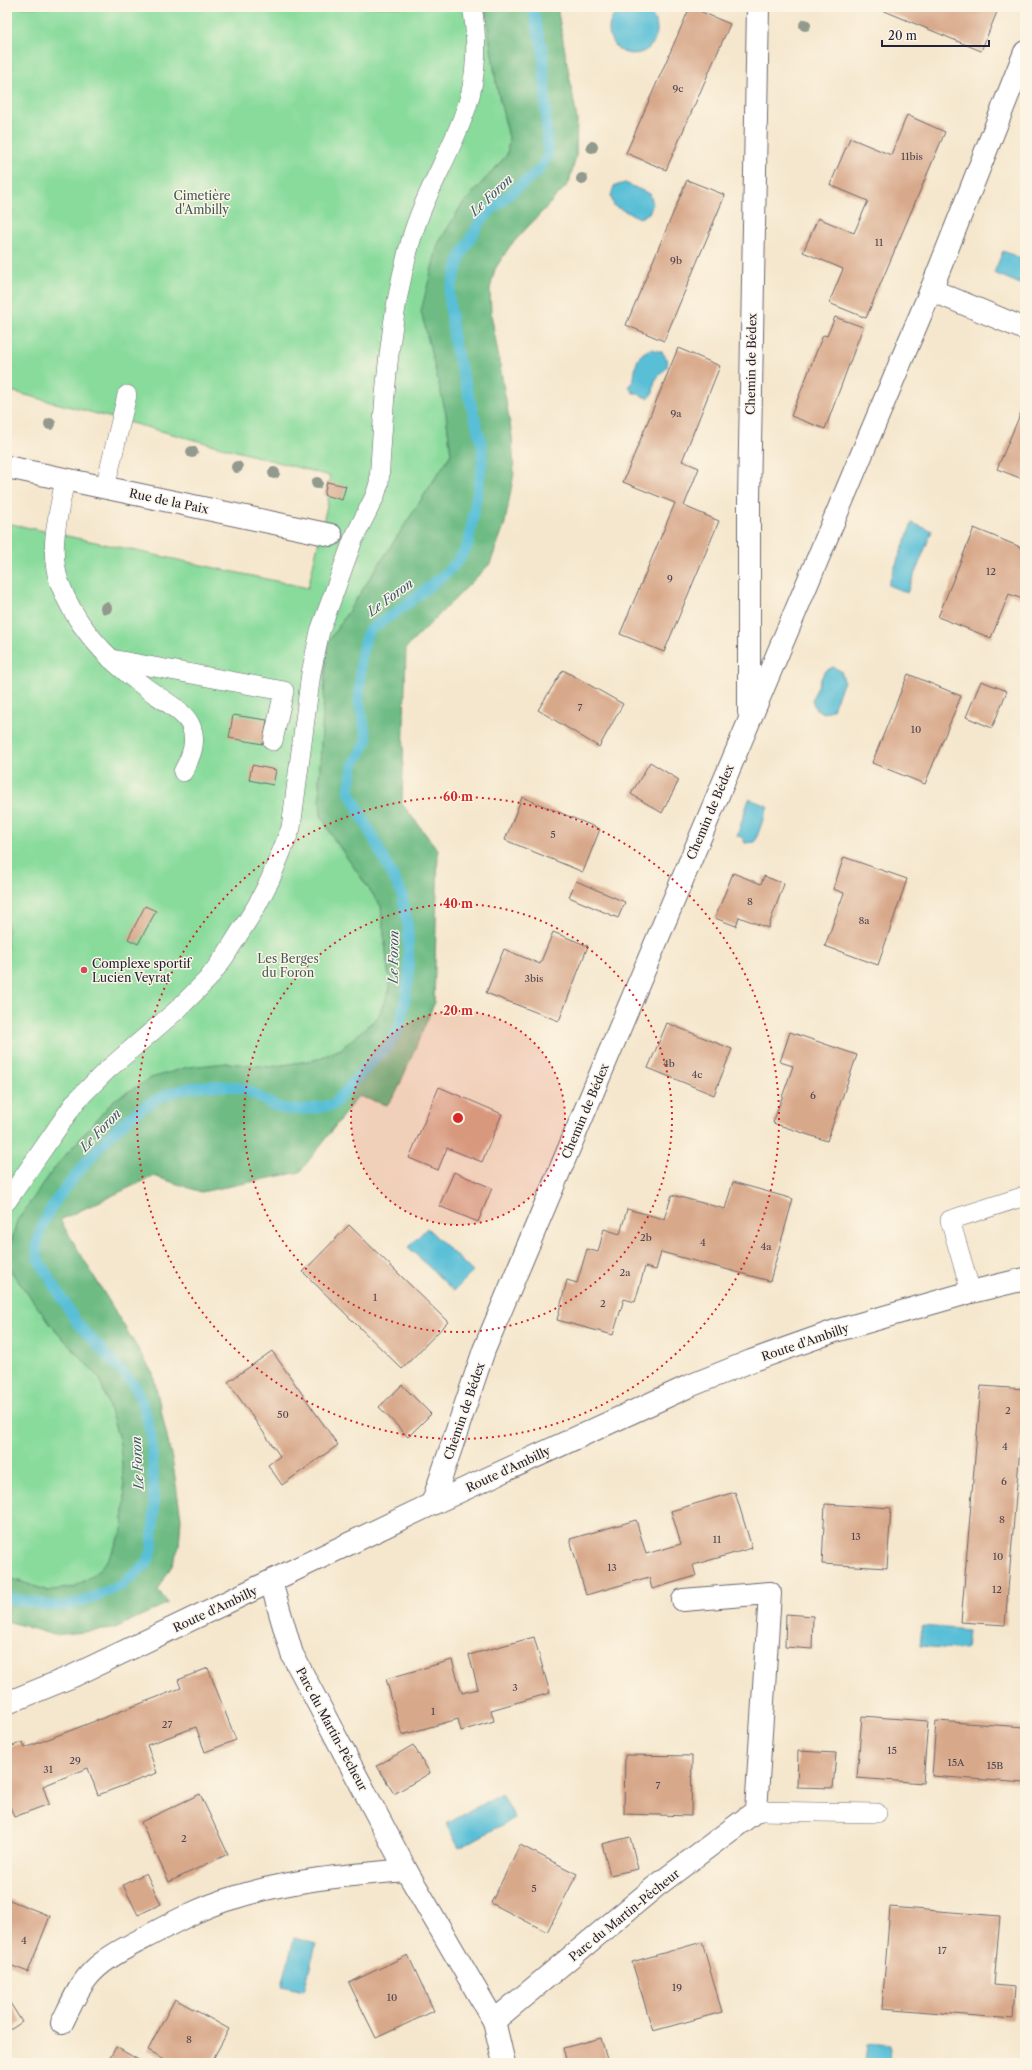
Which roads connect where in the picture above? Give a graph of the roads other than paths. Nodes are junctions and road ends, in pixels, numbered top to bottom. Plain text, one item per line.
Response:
1 (472, 7) edge
2 (758, 7) edge
3 (1025, 52) edge
4 (931, 290) junction
5 (1025, 329) edge
6 (127, 395) dead end
7 (7, 467) edge
8 (65, 479) junction
9 (105, 488) junction
10 (331, 535) dead end
11 (110, 659) junction
12 (748, 722) junction
13 (274, 741) dead end
14 (183, 772) dead end
15 (1025, 1196) edge
16 (7, 1201) edge
17 (1025, 1279) edge
18 (972, 1292) junction
19 (432, 1504) junction
20 (271, 1582) junction
21 (683, 1600) dead end
22 (7, 1703) edge
23 (756, 1811) junction
24 (877, 1812) dead end
25 (406, 1870) junction
26 (494, 2021) junction
27 (62, 2023) dead end
28 (504, 2063) edge

1 - 16 lane
2 - 12 street, Chemin de Bédex
3 - 4 street, Chemin de Bédex
4 - 5 street
4 - 12 street, Chemin de Bédex
6 - 9 lane
7 - 8 street, Rue de la Paix
8 - 9 street, Rue de la Paix
8 - 11 lane
9 - 10 street, Rue de la Paix
11 - 13 lane
11 - 14 lane
12 - 19 street, Chemin de Bédex
15 - 18 lane
17 - 18 street, Route d'Ambilly
18 - 19 street, Route d'Ambilly
19 - 20 street, Route d'Ambilly
20 - 22 street, Route d'Ambilly
20 - 25 street, Parc du Martin-Pêcheur
21 - 23 street
23 - 24 lane
23 - 26 street, Parc du Martin-Pêcheur
25 - 26 street, Parc du Martin-Pêcheur
25 - 27 street
26 - 28 street, Parc du Martin-Pêcheur

